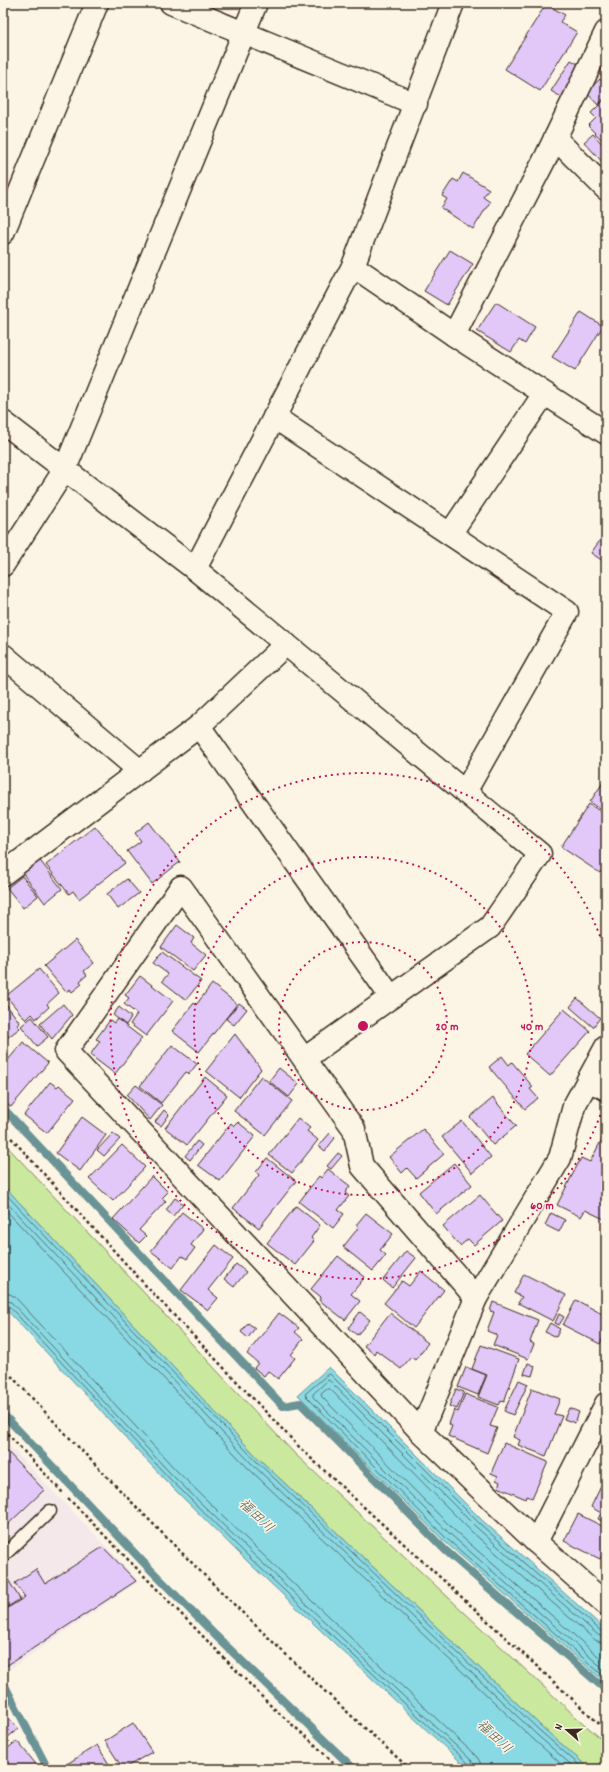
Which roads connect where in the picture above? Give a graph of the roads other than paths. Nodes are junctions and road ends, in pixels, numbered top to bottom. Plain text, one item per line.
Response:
1 (97, 3) edge
2 (171, 3) edge
3 (256, 3) edge
4 (453, 3) edge
5 (606, 32) edge
6 (244, 33) junction
7 (416, 104) junction
8 (555, 138) junction
9 (606, 189) edge
10 (3, 233) edge
11 (353, 266) junction
12 (454, 336) junction
13 (544, 394) junction
14 (274, 417) junction
15 (3, 422) edge
16 (606, 433) edge
17 (65, 469) junction
18 (450, 534) junction
19 (3, 565) edge
20 (195, 569) junction
21 (286, 644) junction
22 (3, 655) edge
23 (199, 726) junction
24 (140, 771) junction
25 (466, 792) junction
26 (3, 874) edge
27 (391, 997) junction
28 (606, 1047) edge
29 (304, 1059) junction
30 (597, 1084) edge
31 (476, 1298) junction
32 (606, 1404) edge
33 (421, 1432) junction
34 (50, 1511) dead end
35 (536, 1542) junction
36 (3, 1556) edge
37 (606, 1604) edge

1 - 10 street
2 - 6 street
3 - 6 street
4 - 7 street
5 - 8 street
6 - 7 street
6 - 17 street
7 - 11 street
8 - 9 street
8 - 12 street
11 - 12 street
11 - 14 street
12 - 13 street
13 - 16 street
13 - 18 street
14 - 18 street
14 - 20 street
15 - 17 street
17 - 19 street
17 - 20 street
18 - 25 street
20 - 21 street
21 - 23 street
21 - 25 street
22 - 24 street
23 - 24 street
23 - 27 street
24 - 26 street
25 - 27 street
27 - 29 street
28 - 30 street
29 - 31 street
29 - 33 street
30 - 31 street
31 - 33 street
32 - 35 street
33 - 35 street
34 - 36 lane
35 - 37 street

